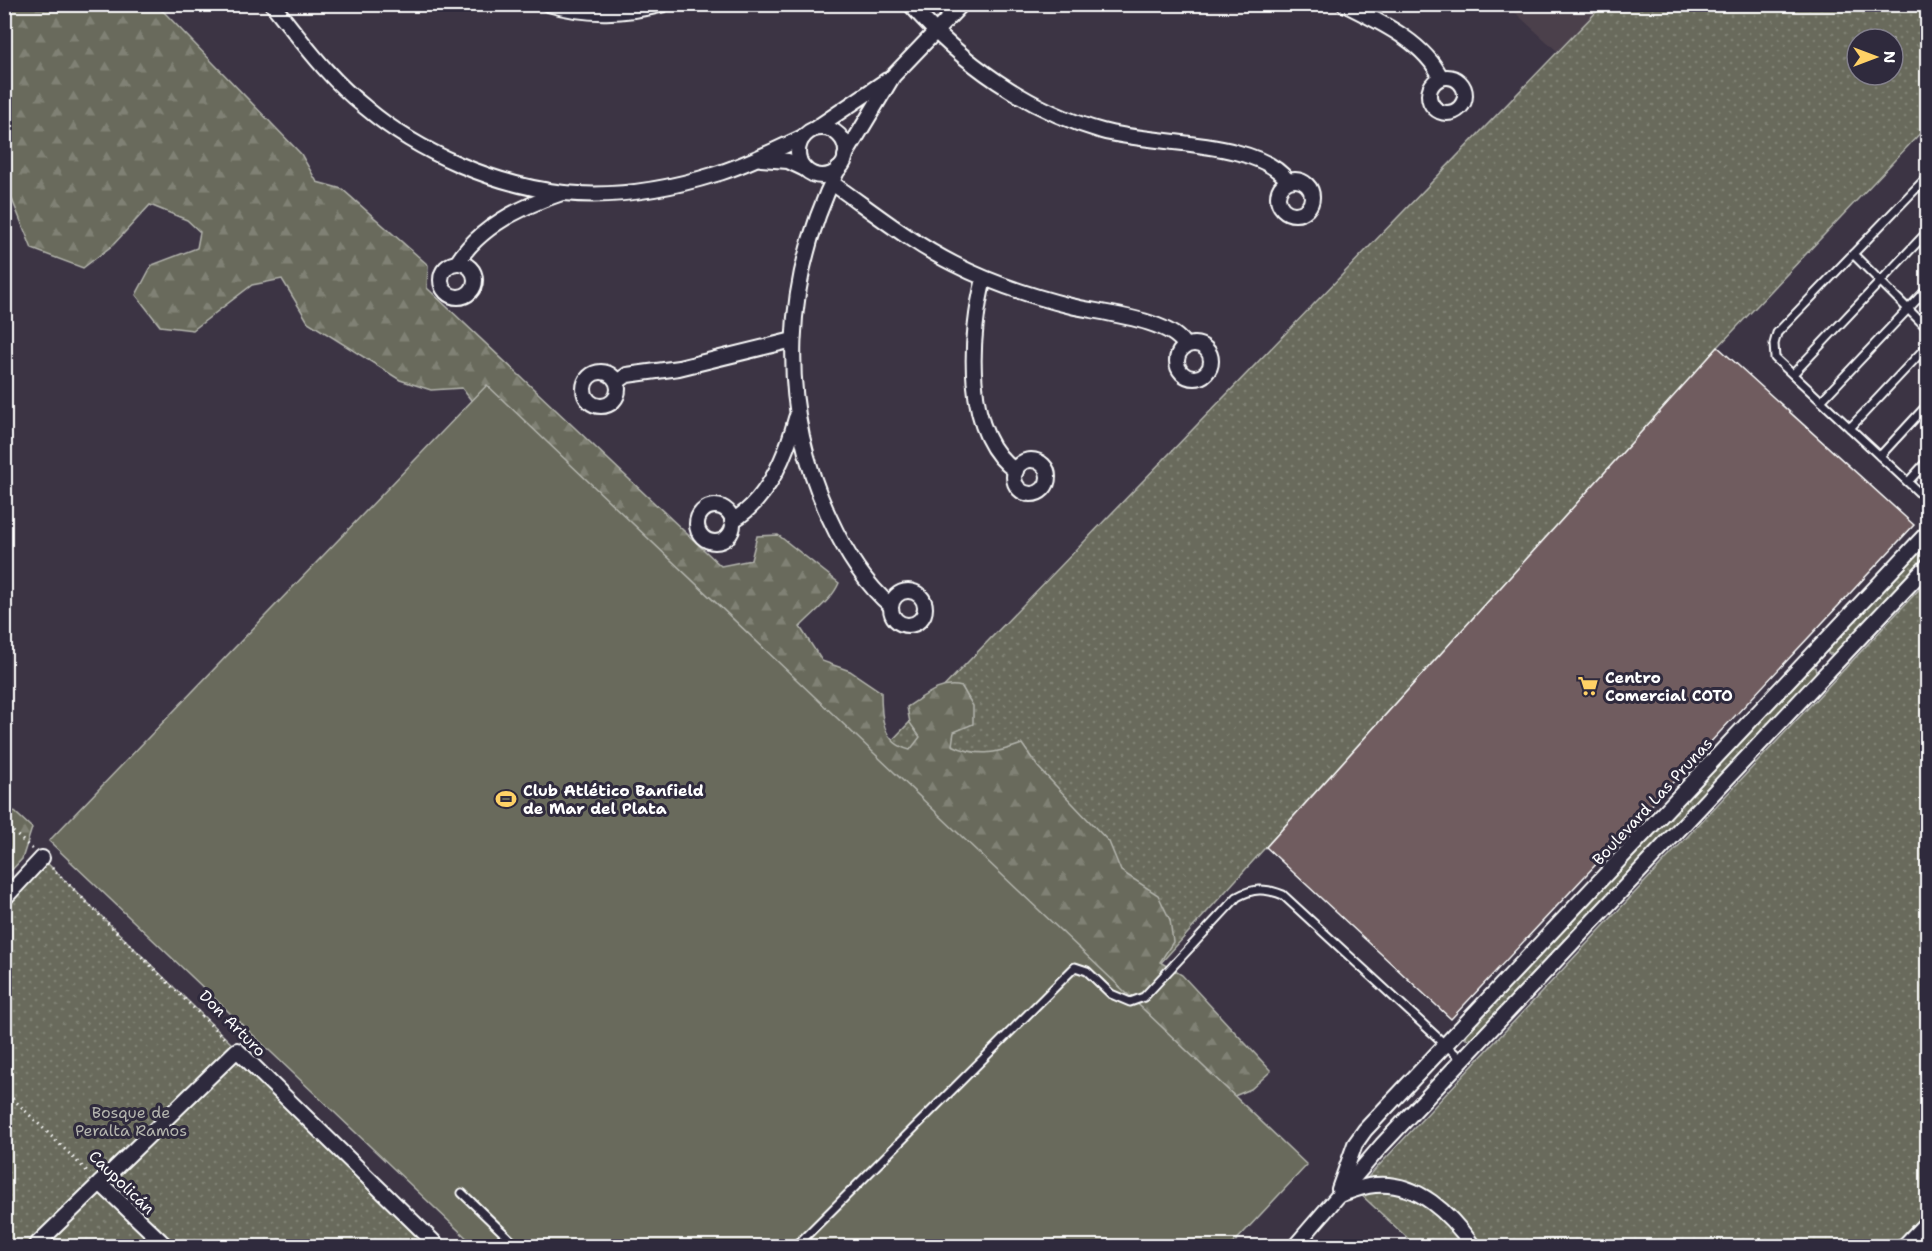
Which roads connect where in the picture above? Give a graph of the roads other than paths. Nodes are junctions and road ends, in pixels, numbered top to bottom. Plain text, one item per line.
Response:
1 (272, 4) edge
2 (548, 4) edge
3 (664, 4) edge
4 (910, 4) edge
5 (962, 4) edge
6 (1344, 4) edge
7 (936, 32) junction
8 (893, 76) junction
9 (1441, 78) dead end
10 (809, 133) junction
11 (845, 156) junction
12 (753, 160) junction
13 (838, 169) junction
14 (808, 171) junction
15 (1928, 176) edge
16 (1288, 181) dead end
17 (832, 183) junction
18 (564, 193) junction
19 (823, 204) junction
20 (1928, 231) edge
21 (1853, 254) junction
22 (457, 263) dead end
23 (984, 279) junction
24 (1880, 282) junction
25 (1928, 288) edge
26 (1908, 309) junction
27 (1928, 329) edge
28 (793, 340) junction
29 (1928, 345) edge
30 (1185, 346) dead end
31 (1793, 374) junction
32 (617, 382) dead end
33 (1821, 401) junction
34 (1928, 404) edge
35 (797, 416) junction
36 (1850, 428) junction
37 (1880, 456) junction
38 (1928, 460) edge
39 (1016, 471) dead end
40 (1908, 483) junction
41 (1928, 501) edge
42 (732, 521) dead end
43 (1928, 532) edge
44 (1928, 565) edge
45 (891, 606) dead end
46 (1814, 653) junction
47 (1830, 669) junction
48 (42, 858) road end
49 (4, 898) edge
50 (1446, 1045) junction
51 (1462, 1060) junction
52 (100, 1184) junction
53 (462, 1193) dead end
54 (1337, 1195) junction
55 (1928, 1221) edge
56 (34, 1246) edge
57 (166, 1246) edge
58 (438, 1246) edge
59 (517, 1246) edge
60 (796, 1246) edge
61 (1295, 1246) edge
62 (1473, 1246) edge
63 (1904, 1246) edge

1 - 18 street
2 - 3 street
4 - 7 street
5 - 7 street
6 - 9 street
7 - 8 street
7 - 16 street
8 - 10 street
8 - 11 street
10 - 11 street
10 - 12 street
10 - 14 street
11 - 13 street
12 - 14 street
12 - 18 street
13 - 14 street
13 - 17 street
14 - 19 street
15 - 21 lane
17 - 19 street
17 - 23 street
18 - 22 street
19 - 28 street
20 - 24 lane
21 - 24 lane
21 - 31 lane
23 - 30 street
23 - 39 street
24 - 26 lane
24 - 31 lane
25 - 26 lane
26 - 27 lane
26 - 33 lane
28 - 32 street
28 - 35 street
29 - 36 lane
31 - 33 lane
33 - 36 lane
34 - 37 lane
35 - 42 street
35 - 45 street
36 - 37 lane
37 - 40 lane
38 - 40 lane
40 - 41 lane
43 - 46 street, Boulevard Las Prunas
44 - 47 street
46 - 47 street
46 - 50 street, Boulevard Las Prunas
47 - 51 street
48 - 49 street
50 - 51 lane
50 - 54 street, Boulevard Las Prunas
50 - 60 lane
51 - 54 street
52 - 56 street
52 - 57 street, Caupolicán
52 - 58 street, Don Arturo
53 - 59 lane
54 - 61 street
54 - 62 street
55 - 63 street

